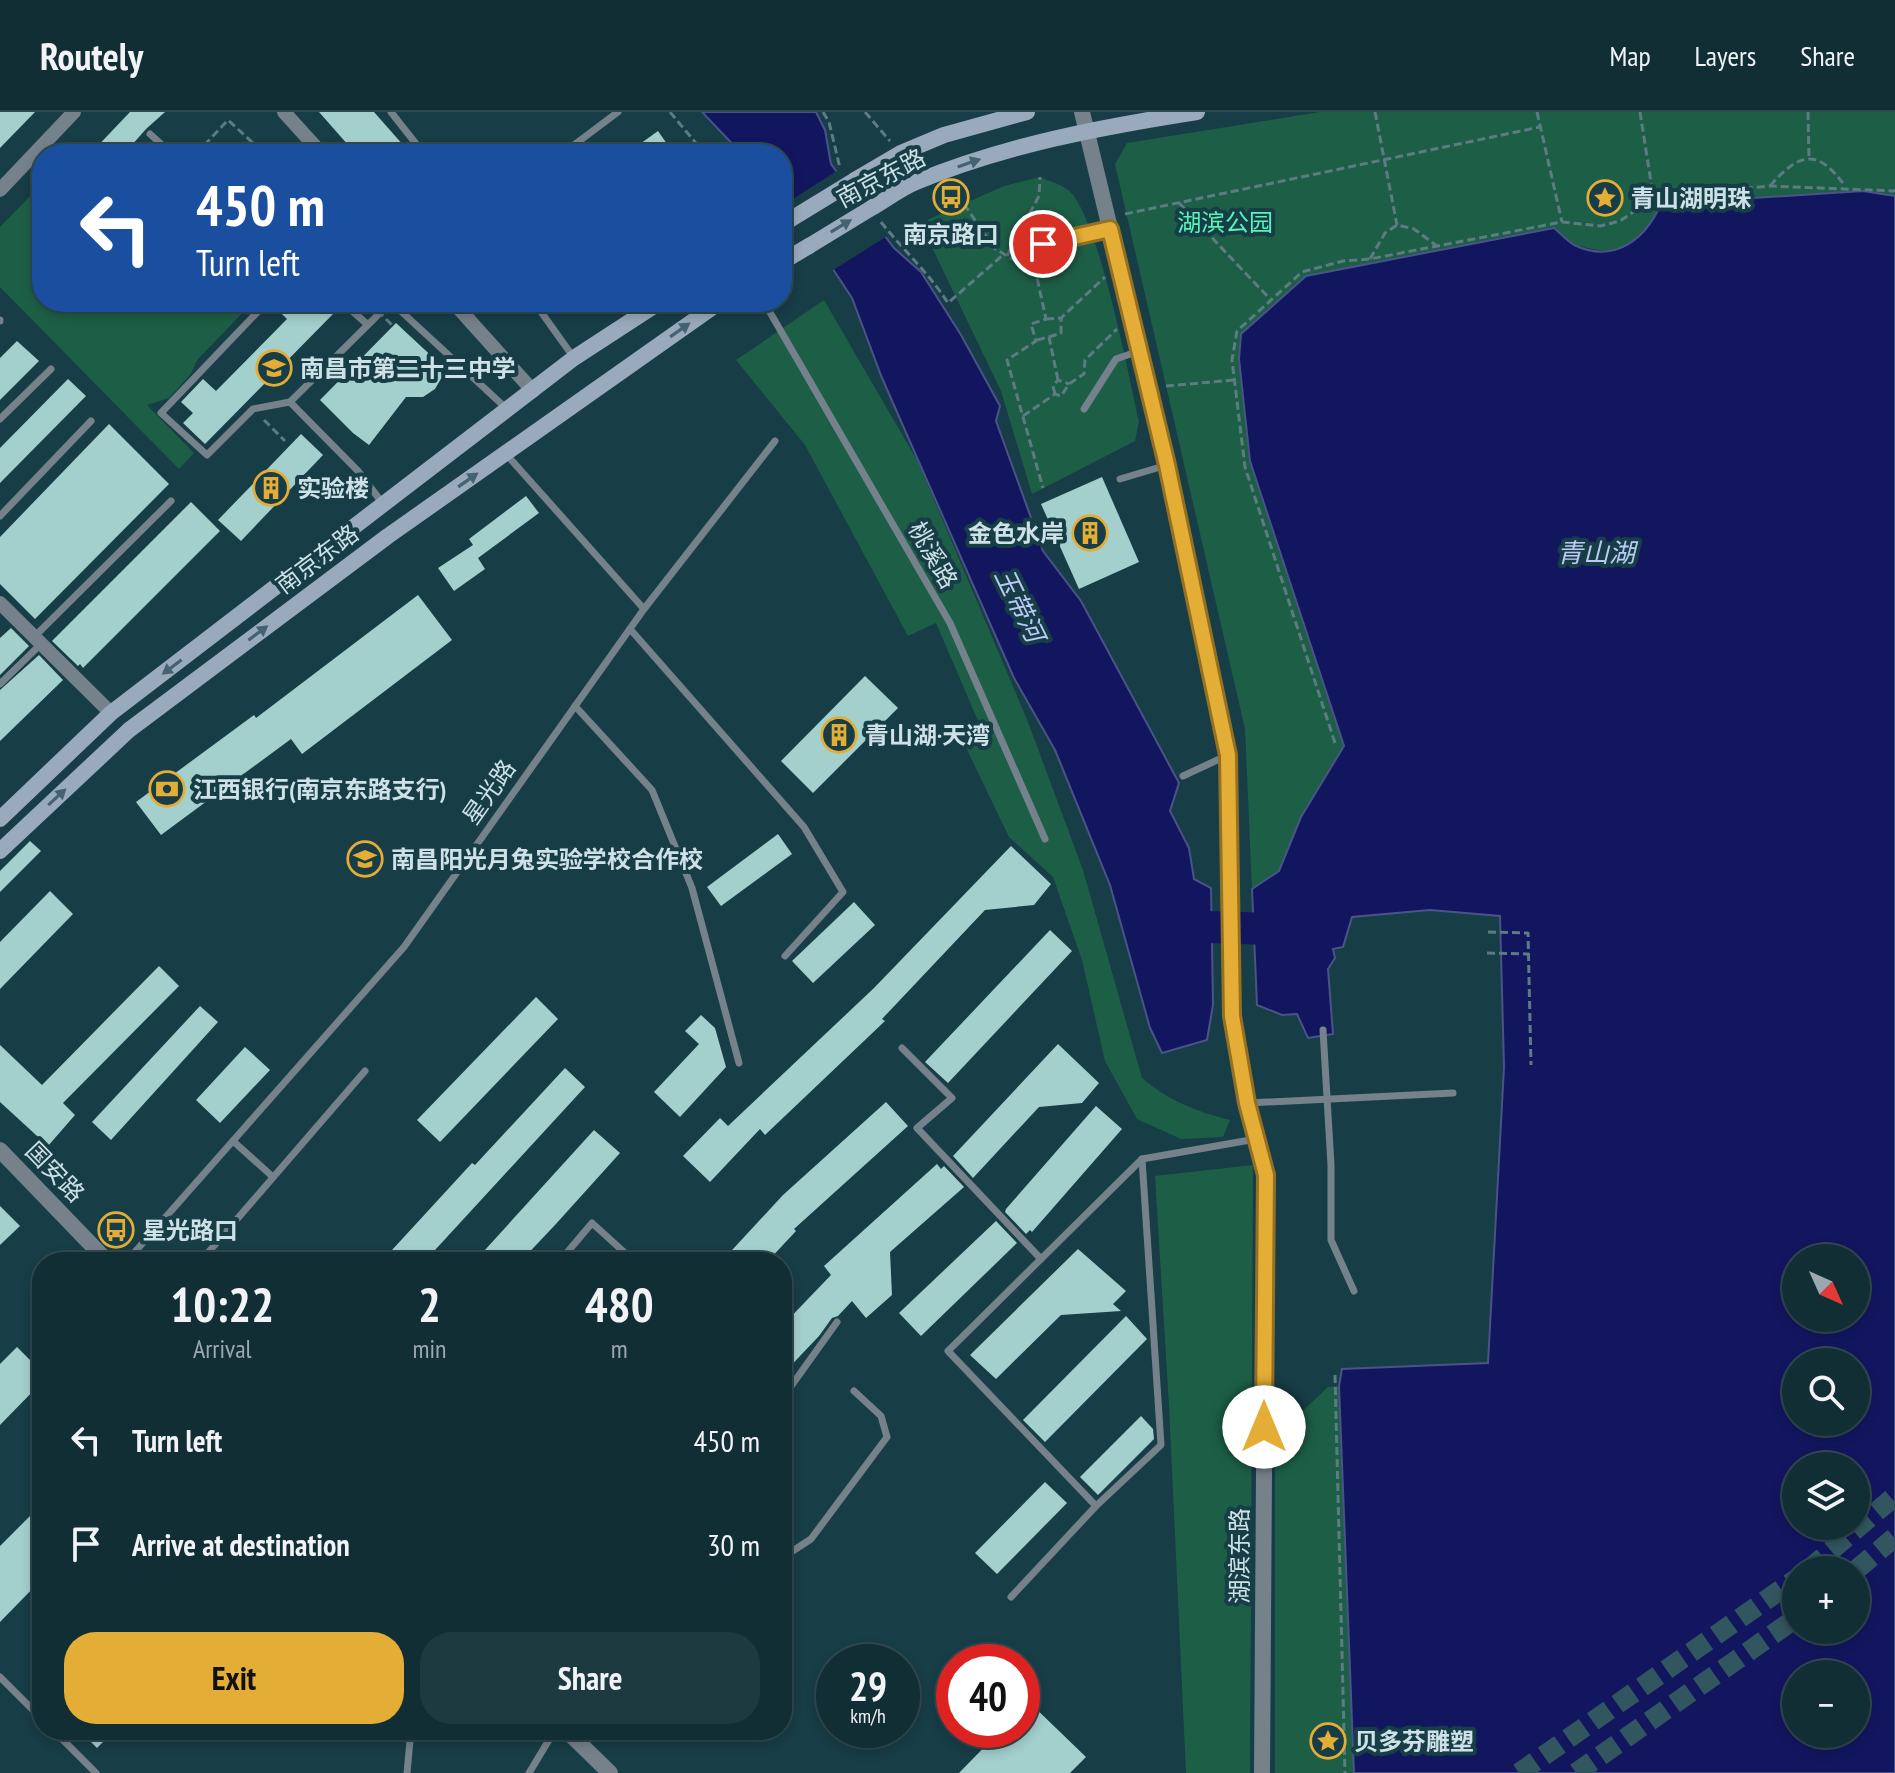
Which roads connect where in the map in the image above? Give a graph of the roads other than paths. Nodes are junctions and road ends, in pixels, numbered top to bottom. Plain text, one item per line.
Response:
1 (74, 112) edge
2 (284, 112) edge
3 (391, 112) edge
4 (618, 112) edge
5 (1027, 112) edge
6 (1082, 112) edge
7 (1197, 112) edge
8 (1086, 130) junction
9 (150, 134) dead end
10 (44, 144) edge
11 (161, 144) edge
12 (313, 144) edge
13 (416, 144) edge
14 (575, 144) edge
15 (32, 156) edge
16 (0, 190) edge
17 (792, 218) edge
18 (1108, 223) junction
19 (1043, 244) dead end
20 (792, 256) edge
21 (257, 312) edge
22 (353, 312) edge
23 (380, 312) edge
24 (402, 312) edge
25 (462, 312) edge
26 (541, 312) edge
27 (645, 312) edge
28 (706, 312) edge
29 (770, 312) edge
30 (367, 324) junction
31 (1139, 351) junction
32 (574, 358) junction
33 (51, 369) dead end
34 (533, 391) junction
35 (290, 402) junction
36 (1084, 409) dead end
37 (509, 410) junction
38 (0, 419) edge
39 (91, 421) dead end
40 (775, 441) dead end
41 (506, 454) junction
42 (1167, 465) junction
43 (1120, 479) dead end
44 (171, 501) dead end
45 (384, 505) junction
46 (0, 516) edge
47 (2, 608) edge
48 (644, 609) junction
49 (630, 629) junction
50 (38, 640) junction
51 (0, 684) edge
52 (575, 706) junction
53 (111, 713) junction
54 (1228, 755) junction
55 (1183, 776) dead end
56 (0, 819) edge
57 (1045, 839) dead end
58 (0, 851) edge
59 (785, 956) dead end
60 (1323, 1030) dead end
61 (902, 1048) dead end
62 (739, 1063) dead end
63 (365, 1071) dead end
64 (1453, 1093) dead end
65 (1326, 1101) junction
66 (1247, 1103) junction
67 (1256, 1139) junction
68 (233, 1141) junction
69 (0, 1150) edge
70 (1142, 1159) junction
71 (273, 1177) junction
72 (98, 1252) edge
73 (135, 1252) edge
74 (209, 1252) edge
75 (567, 1252) edge
76 (624, 1252) edge
77 (1041, 1259) junction
78 (1354, 1291) dead end
79 (837, 1322) dead end
80 (792, 1385) edge
81 (854, 1391) dead end
82 (1096, 1506) junction
83 (792, 1551) edge
84 (1011, 1597) dead end
85 (0, 1677) edge
86 (32, 1708) edge
87 (63, 1740) edge
88 (410, 1740) edge
89 (549, 1740) edge
90 (576, 1740) edge
91 (96, 1773) edge
92 (407, 1773) edge
93 (529, 1773) edge
94 (610, 1773) edge
95 (1262, 1773) edge

1 - 10 street
2 - 12 street
3 - 13 lane
4 - 14 lane
5 - 17 main road, 南京东路, bridge
6 - 8 street, 湖滨东路
7 - 8 main road, 南京东路
8 - 18 street, 湖滨东路
20 -> 8 main road, 南京东路, bridge
9 - 11 lane
15 - 16 street
18 - 19 lane
18 - 31 street, 湖滨东路
21 - 35 lane
22 - 30 lane
23 - 30 lane
24 - 37 lane
25 - 34 street
26 - 32 lane
27 - 32 main road, 南京东路
41 -> 28 main road, 南京东路
29 - 57 lane, 桃溪路
30 - 35 lane
31 - 36 lane
31 - 42 street, 湖滨东路
32 - 34 main road, 南京东路
33 - 38 lane
34 - 37 main road, 南京东路
35 - 45 lane
37 - 45 main road, 南京东路
39 - 46 lane
40 - 48 lane, 星光路
41 - 48 lane
58 -> 41 main road, 南京东路
42 - 43 lane
42 - 54 street, 湖滨东路
44 - 50 lane
45 -> 53 main road, 南京东路
47 - 50 street
48 - 49 lane, 星光路
49 - 52 lane, 星光路
49 - 59 lane
50 - 51 lane
50 - 53 street
52 - 62 lane
52 - 68 lane, 星光路
53 - 56 main road, 南京东路
54 - 55 lane
54 - 66 street, 湖滨东路
60 - 65 lane
61 - 77 lane
63 - 71 lane
64 - 65 lane
65 - 66 lane
65 - 78 lane
66 - 67 street, 湖滨东路
67 - 70 lane
67 - 95 street, 湖滨东路
68 - 71 lane
68 - 73 lane, 星光路
69 - 72 street, 国安路
70 - 77 lane
70 - 82 lane
71 - 74 lane
75 - 76 lane
77 - 82 lane
79 - 80 lane
81 - 83 lane
82 - 84 lane
85 - 86 lane
87 - 91 lane
88 - 92 lane
89 - 93 lane
90 - 94 street

